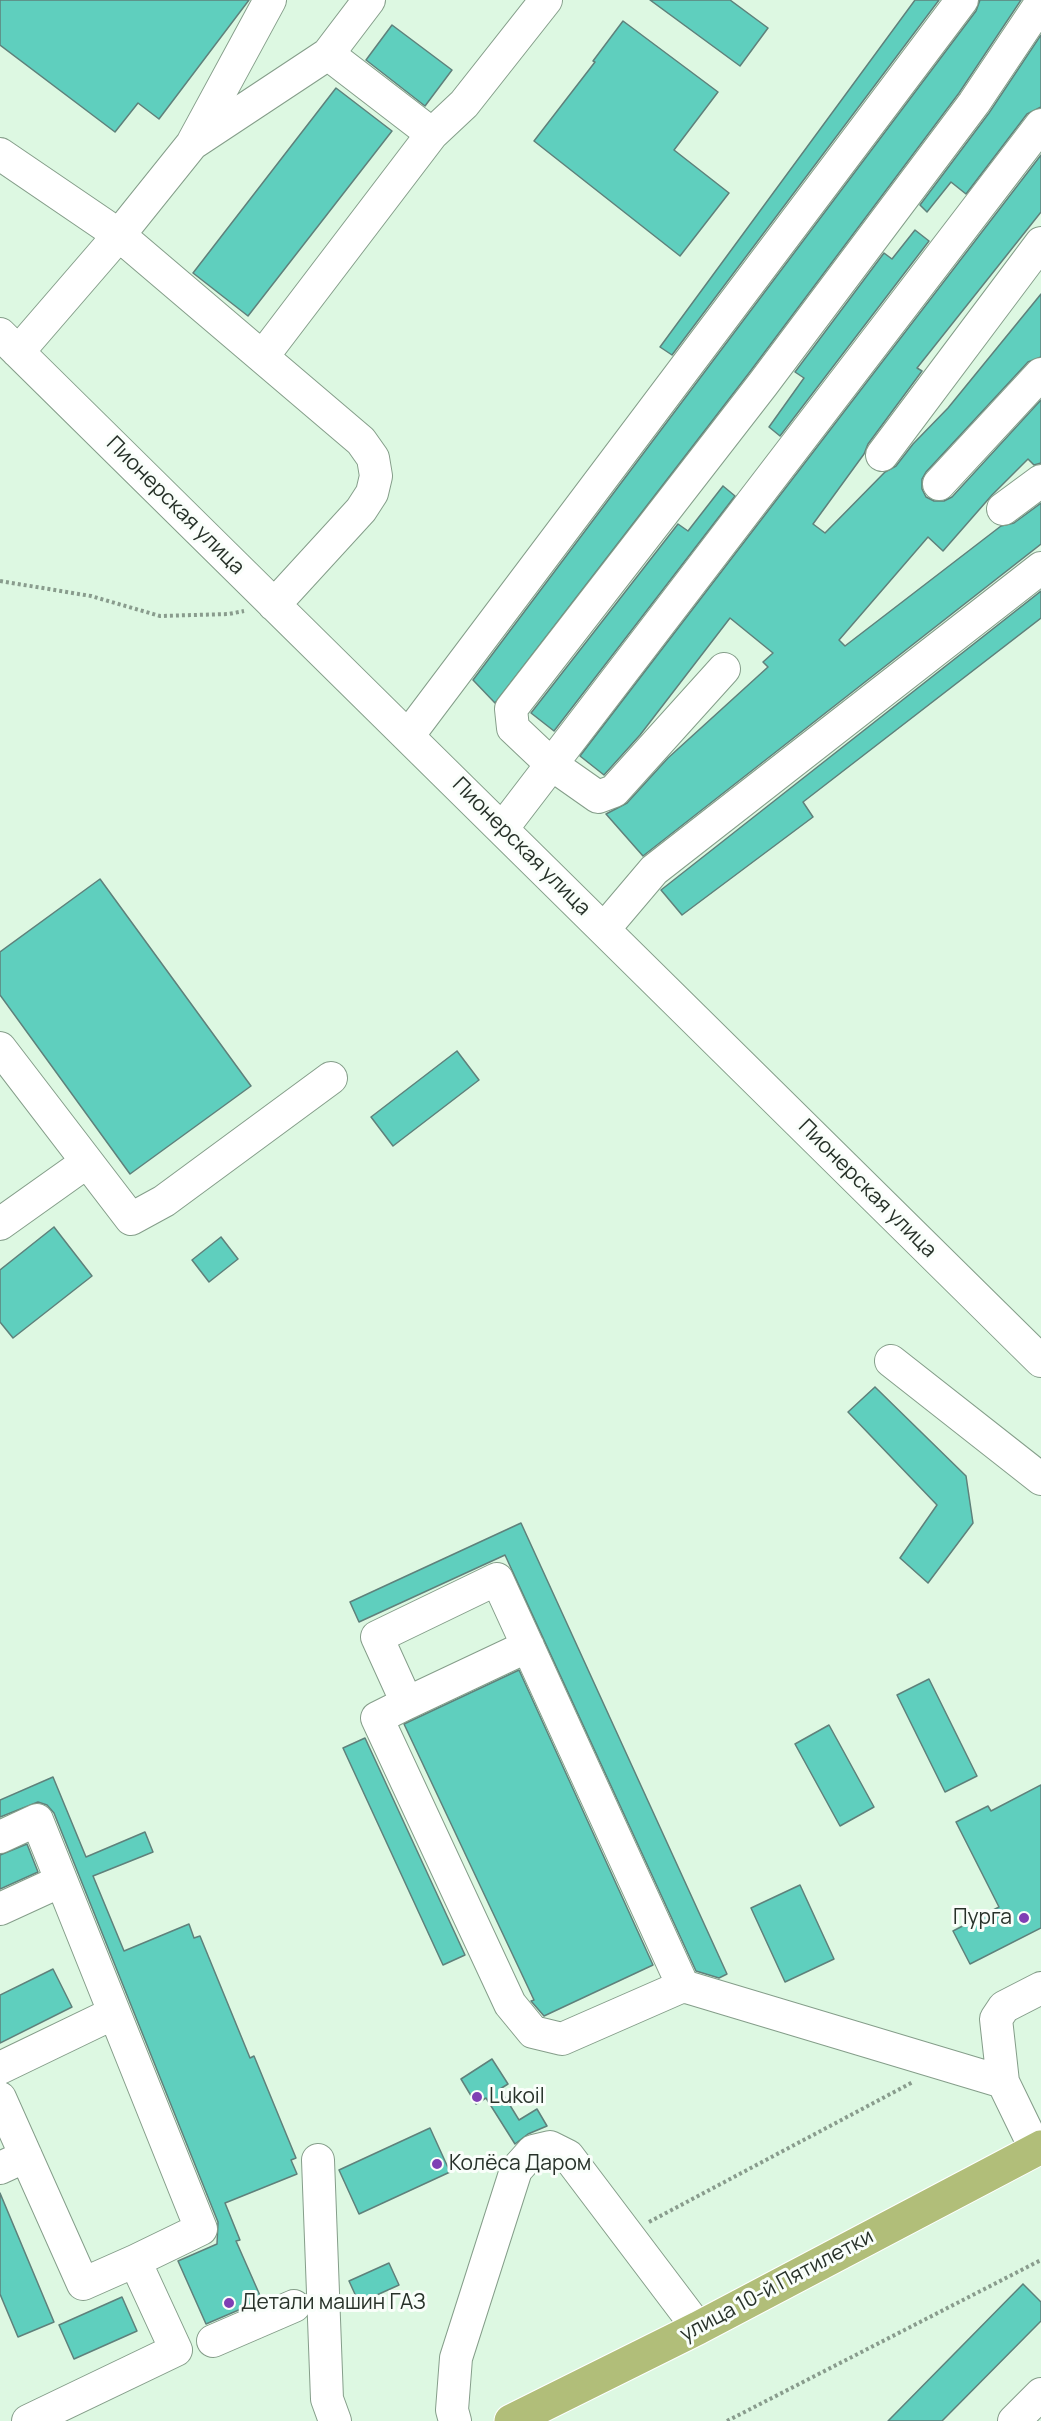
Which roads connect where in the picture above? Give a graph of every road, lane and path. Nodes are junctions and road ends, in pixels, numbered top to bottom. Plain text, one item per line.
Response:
1 (270, 0) edge
2 (369, 0) edge
3 (546, 0) edge
4 (962, 0) edge
5 (1041, 3) edge
6 (328, 54) junction
7 (1041, 125) edge
8 (432, 134) junction
9 (192, 144) junction
10 (0, 154) edge
11 (119, 235) junction
12 (1041, 243) edge
13 (9, 343) edge
14 (263, 356) junction
15 (1041, 374) edge
16 (882, 455) dead end
17 (1041, 481) edge
18 (939, 484) dead end
19 (1004, 509) dead end
20 (1041, 567) edge
21 (0, 581) edge
22 (274, 605) junction
23 (724, 669) dead end
24 (408, 736) junction
25 (551, 764) junction
26 (502, 829) junction
27 (604, 929) junction
28 (0, 1048) edge
29 (331, 1078) dead end
30 (87, 1162) junction
31 (0, 1224) edge
32 (1039, 1356) edge
33 (891, 1361) dead end
34 (1041, 1479) edge
35 (528, 1646) junction
36 (407, 1703) junction
37 (0, 1837) edge
38 (61, 1881) junction
39 (0, 1909) edge
40 (683, 1986) junction
41 (1041, 1988) edge
42 (114, 2013) junction
43 (945, 2065) junction
44 (0, 2068) edge
45 (1003, 2082) junction
46 (0, 2098) edge
47 (1038, 2148) edge
48 (318, 2160) dead end
49 (13, 2162) edge
50 (627, 2234) junction
51 (1041, 2260) edge
52 (135, 2261) junction
53 (698, 2328) junction
54 (325, 2329) junction
55 (213, 2341) dead end
56 (1041, 2394) edge
57 (28, 2421) edge
58 (335, 2421) edge
59 (455, 2421) edge
60 (511, 2421) edge
61 (727, 2421) edge
62 (1014, 2421) edge

1 - 9 street
2 - 6 street
3 - 8 street
4 - 24 street
5 - 25 street
6 - 8 street
6 - 9 street
7 - 25 street
8 - 14 street
9 - 11 street
10 - 11 street
11 - 13 street
11 - 14 street
12 - 16 street
13 - 22 street, Пионерская улица
14 - 22 street
15 - 18 street
17 - 19 street
20 - 27 street
21 - 22 path
22 - 24 street, Пионерская улица
23 - 25 street
24 - 26 street, Пионерская улица
25 - 26 street
26 - 27 street, Пионерская улица
27 - 32 street, Пионерская улица
28 - 30 street
29 - 30 street
30 - 31 street
33 - 34 street
35 - 36 street
35 - 36 street
35 - 40 street
36 - 40 street
37 - 38 street
38 - 39 street
38 - 42 street
40 - 43 street
41 - 45 street
42 - 44 street
42 - 52 street
43 - 45 street
43 - 50 path
45 - 47 street
46 - 49 street
47 - 53 main road, улица 10-й Пятилетки
48 - 54 street
49 - 52 street
50 - 53 street
50 - 59 street
51 - 61 path
52 - 57 street
53 - 60 main road, улица 10-й Пятилетки
54 - 55 street
54 - 58 street
56 - 62 street

